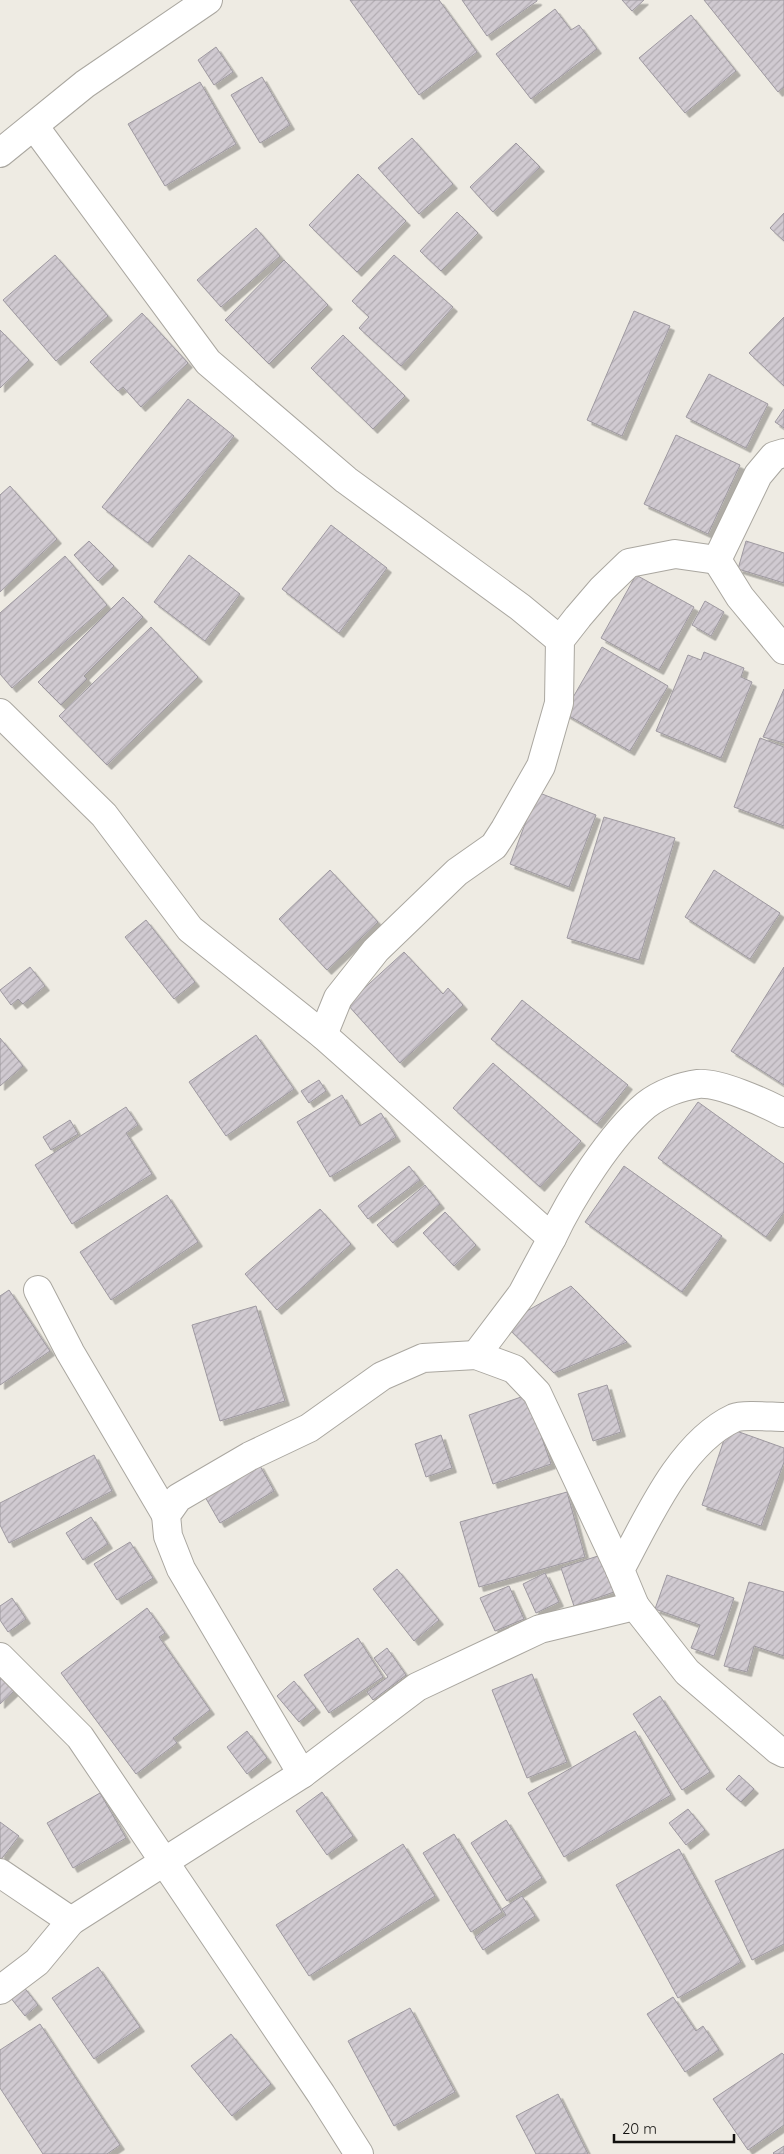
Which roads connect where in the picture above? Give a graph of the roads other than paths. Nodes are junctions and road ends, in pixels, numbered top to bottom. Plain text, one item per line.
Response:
1 (208, 0) edge
2 (34, 126) junction
3 (0, 153) edge
4 (784, 454) edge
5 (717, 560) junction
6 (560, 640) junction
7 (784, 650) edge
8 (0, 713) edge
9 (323, 1034) junction
10 (784, 1113) edge
11 (552, 1238) junction
12 (38, 1290) dead end
13 (476, 1355) junction
14 (784, 1417) edge
15 (166, 1515) junction
16 (620, 1570) junction
17 (636, 1606) junction
18 (0, 1657) edge
19 (784, 1753) edge
20 (302, 1774) junction
21 (164, 1861) junction
22 (0, 1873) edge
23 (71, 1921) junction
24 (0, 1990) edge
25 (359, 2154) edge

1 - 2 street
2 - 3 street
2 - 6 street
4 - 5 street
5 - 6 street
5 - 7 street
6 - 9 street
8 - 9 street
9 - 11 street
10 - 11 street
11 - 13 street
12 - 15 street
13 - 15 street
13 - 16 street
14 - 16 street
15 - 20 street
16 - 17 street
17 - 19 street
17 - 20 street
18 - 21 street
20 - 21 street
21 - 23 street
21 - 25 street
22 - 23 street
23 - 24 street

